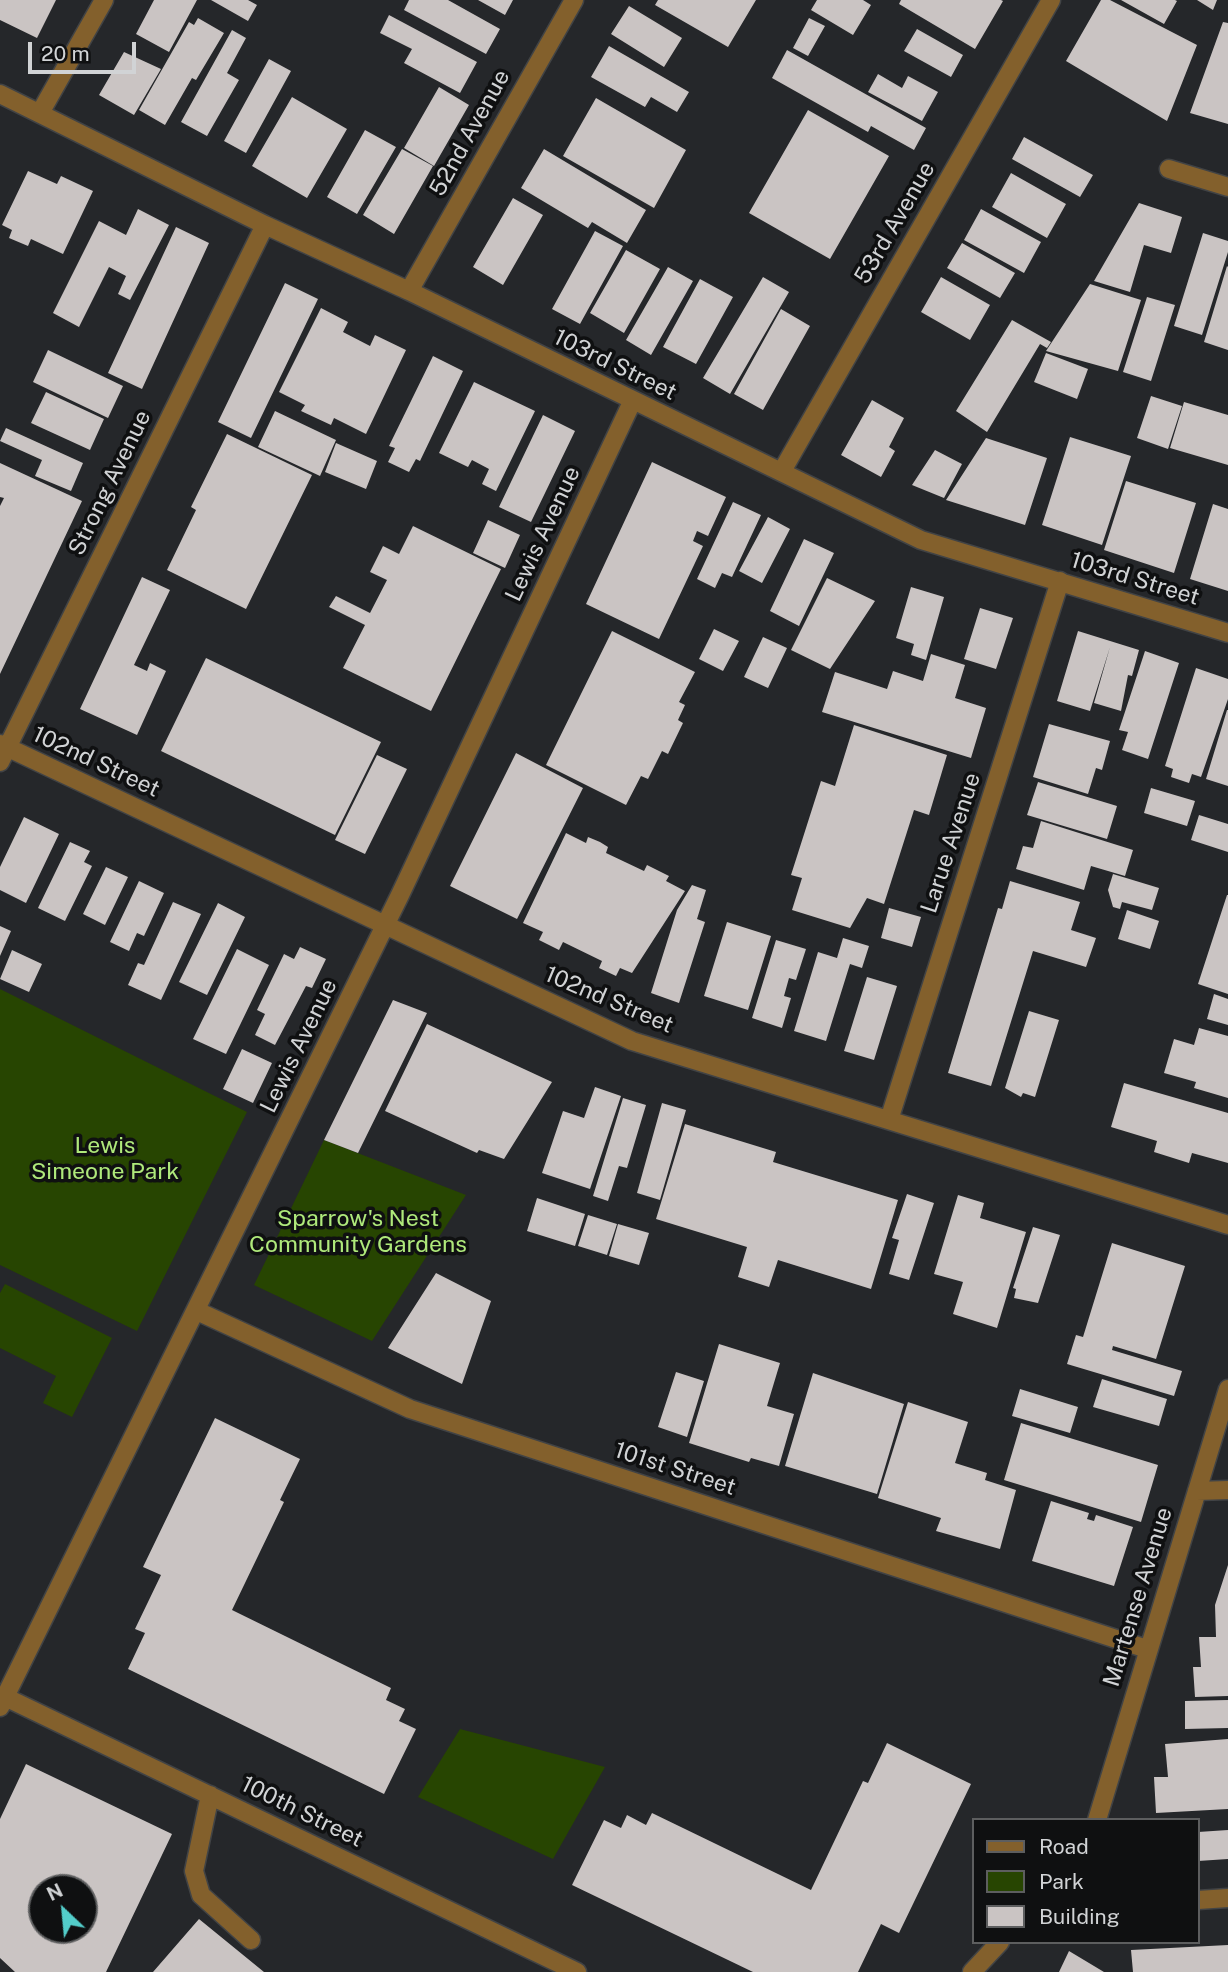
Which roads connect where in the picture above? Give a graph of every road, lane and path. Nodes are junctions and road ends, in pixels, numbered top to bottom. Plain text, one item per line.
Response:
1 (104, 0) edge
2 (574, 0) edge
3 (1051, 0) edge
4 (0, 94) edge
5 (40, 113) junction
6 (1169, 169) dead end
7 (1228, 187) edge
8 (265, 225) junction
9 (409, 291) junction
10 (632, 402) junction
11 (782, 471) junction
12 (1060, 581) junction
13 (1228, 633) edge
14 (2, 751) edge
15 (385, 925) junction
16 (888, 1120) junction
17 (1228, 1225) edge
18 (197, 1311) junction
19 (1228, 1389) edge
20 (1228, 1490) edge
21 (1197, 1491) junction
22 (1147, 1649) junction
23 (3, 1702) edge
24 (210, 1795) junction
25 (1098, 1818) edge
26 (1228, 1898) edge
27 (1200, 1900) edge
28 (250, 1940) dead end
29 (998, 1944) edge
30 (577, 1972) edge
31 (972, 1972) edge

1 - 5 street
2 - 9 street, 52nd Avenue
3 - 11 street, 53rd Avenue
4 - 5 street, 103rd Street
5 - 8 street, 103rd Street
6 - 7 street
8 - 9 street, 103rd Street
8 - 14 street, Strong Avenue
9 - 10 street, 103rd Street
10 - 11 street, 103rd Street
10 - 15 street, Lewis Avenue
11 - 12 street, 103rd Street
12 - 13 street, 103rd Street
12 - 16 street, Larue Avenue
14 - 15 street, 102nd Street
15 - 16 street, 102nd Street
15 - 18 street, Lewis Avenue
16 - 17 street, 102nd Street
18 - 22 street, 101st Street
18 - 23 street, Lewis Avenue
19 - 21 street, Martense Avenue
20 - 21 street
21 - 22 street, Martense Avenue
22 - 25 street, Martense Avenue
23 - 24 street, 100th Street
24 - 28 street
24 - 30 street, 100th Street
26 - 27 street
29 - 31 street

